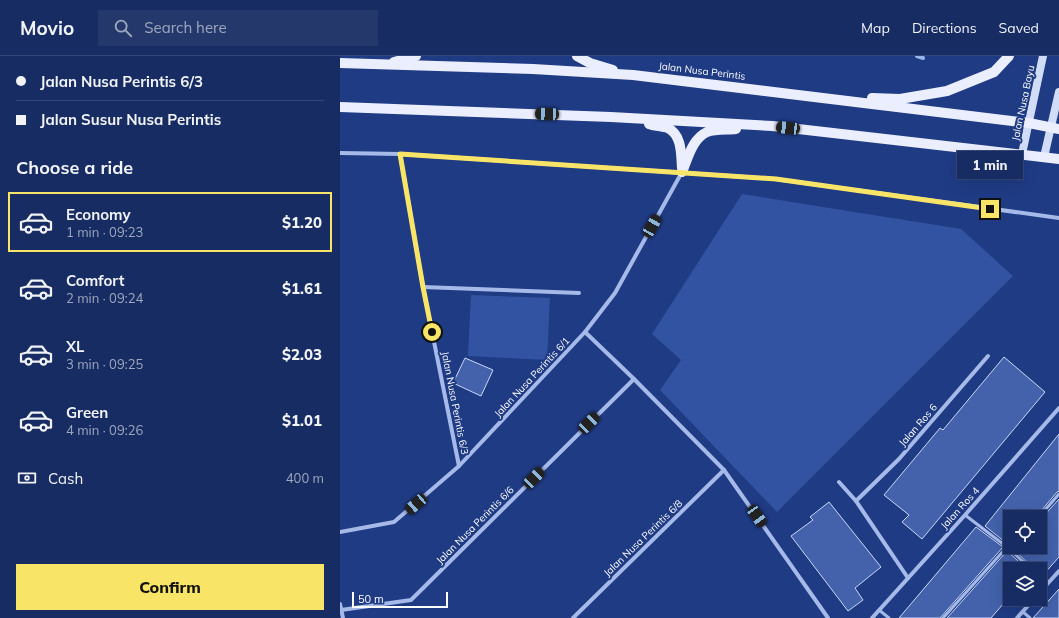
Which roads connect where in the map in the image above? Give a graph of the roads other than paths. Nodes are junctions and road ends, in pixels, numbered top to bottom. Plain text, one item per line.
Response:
1 (416, 56) edge
2 (578, 56) edge
3 (1010, 56) edge
4 (1043, 56) edge
5 (340, 63) edge
6 (385, 64) junction
7 (633, 75) junction
8 (1059, 92) edge
9 (814, 96) junction
10 (340, 107) edge
11 (611, 117) junction
12 (1029, 123) junction
13 (772, 126) junction
14 (1055, 128) edge
15 (340, 153) edge
16 (400, 154) junction
17 (1022, 154) junction
18 (1044, 156) junction
19 (1059, 159) edge
20 (682, 172) junction
21 (1059, 218) edge
22 (423, 287) junction
23 (579, 293) dead end
24 (585, 332) junction
25 (988, 356) dead end
26 (634, 379) junction
27 (1059, 408) edge
28 (459, 466) junction
29 (724, 470) junction
30 (839, 482) dead end
31 (1059, 494) edge
32 (856, 501) junction
33 (1045, 510) edge
34 (965, 515) junction
35 (340, 532) edge
36 (1003, 543) edge
37 (1003, 550) edge
38 (1015, 554) edge
39 (1024, 562) edge
40 (1059, 571) edge
41 (908, 578) junction
42 (1047, 584) edge
43 (340, 604) edge
44 (1028, 606) edge
45 (341, 610) junction
46 (879, 610) junction
47 (1023, 612) junction
48 (343, 618) edge
49 (573, 618) edge
50 (828, 618) edge
51 (872, 618) edge
52 (889, 618) edge
53 (943, 618) edge
54 (1017, 618) edge
55 (1030, 618) edge

1 - 6 main road
2 - 7 main road
3 - 9 main road
4 - 12 main road, Jalan Nusa Bayu
5 - 6 main road, Jalan Nusa Perintis
6 - 7 main road, Jalan Nusa Perintis
7 - 9 main road, Jalan Nusa Perintis
8 - 14 main road
9 - 12 main road, Jalan Nusa Perintis
10 - 11 main road
11 - 13 main road
11 - 20 main road
12 - 14 main road, Jalan Nusa Perintis
12 - 17 main road, Jalan Nusa Bayu
13 - 17 main road
13 - 20 main road
14 - 18 main road
15 - 16 street
16 - 20 street
16 - 22 street, Jalan Nusa Perintis 6/3
17 - 18 main road
18 - 19 main road
20 - 21 street
20 - 24 street, Jalan Nusa Perintis 6/1
22 - 23 street
22 - 28 street, Jalan Nusa Perintis 6/3
24 - 26 street
24 - 28 street, Jalan Nusa Perintis 6/1
25 - 32 street, Jalan Ros 6
26 - 29 street
26 - 45 street, Jalan Nusa Perintis 6/6
27 - 34 street, Jalan Ros 4
28 - 35 street, Jalan Nusa Perintis 6/1
29 - 49 street, Jalan Nusa Perintis 6/8
29 - 50 street
30 - 32 street
31 - 33 lane
32 - 41 street
34 - 36 lane
34 - 41 street, Jalan Ros 4
37 - 53 lane
38 - 39 lane
40 - 42 street
41 - 46 street, Jalan Ros 4
43 - 45 street
44 - 47 street
45 - 48 street
46 - 51 street, Jalan Ros 4
46 - 52 lane
47 - 54 street
47 - 55 lane

